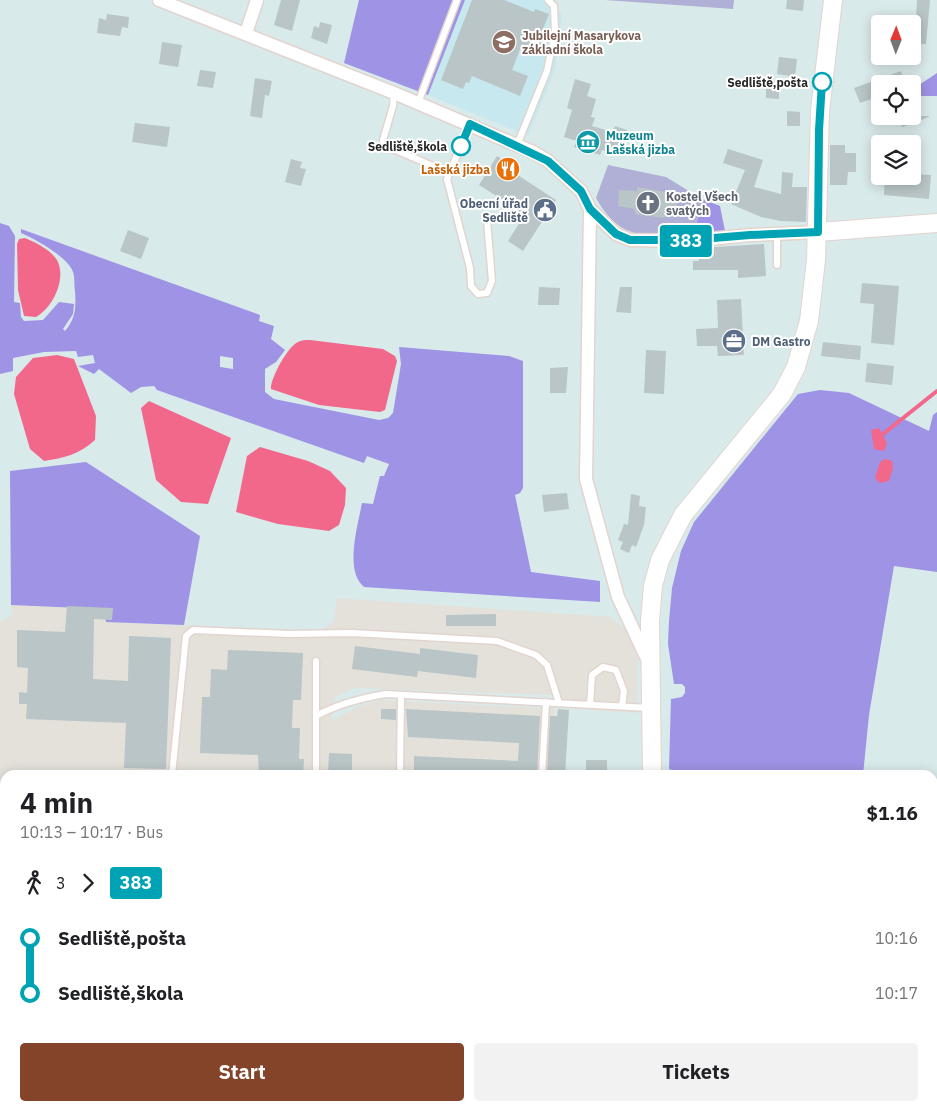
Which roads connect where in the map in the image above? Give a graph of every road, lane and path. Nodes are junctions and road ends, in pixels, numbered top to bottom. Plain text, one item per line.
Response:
1 (159, 0) edge
2 (256, 0) edge
3 (457, 0) edge
4 (548, 0) edge
5 (833, 0) edge
6 (246, 34) junction
7 (394, 93) junction
8 (418, 103) junction
9 (470, 124) junction
10 (517, 145) junction
11 (450, 173) junction
12 (590, 209) junction
13 (487, 220) dead end
14 (937, 223) edge
15 (818, 232) junction
16 (778, 233) junction
17 (777, 265) dead end
18 (316, 661) dead end
19 (650, 666) junction
20 (401, 695) junction
21 (546, 702) junction
22 (559, 703) junction
23 (590, 705) junction
24 (622, 706) junction
25 (651, 708) junction
26 (316, 716) junction
27 (173, 770) edge
28 (316, 770) edge
29 (400, 770) edge
30 (542, 770) edge
31 (652, 770) edge

1 - 6 street
2 - 6 street
3 - 8 lane
4 - 10 lane
5 - 15 main road
6 - 7 street
7 - 8 street
7 - 11 lane
8 - 9 street
9 - 10 street
9 - 11 lane
10 - 12 street
11 - 13 lane
12 - 16 street
12 - 19 street
14 - 15 main road
15 - 16 street
15 - 19 main road
16 - 17 lane
18 - 26 lane
19 - 25 main road
20 - 21 lane
20 - 26 lane
20 - 29 lane
21 - 22 lane
21 - 30 lane
22 - 23 lane
22 - 27 lane
23 - 24 lane
23 - 24 lane
24 - 25 lane
25 - 31 main road
26 - 28 lane

